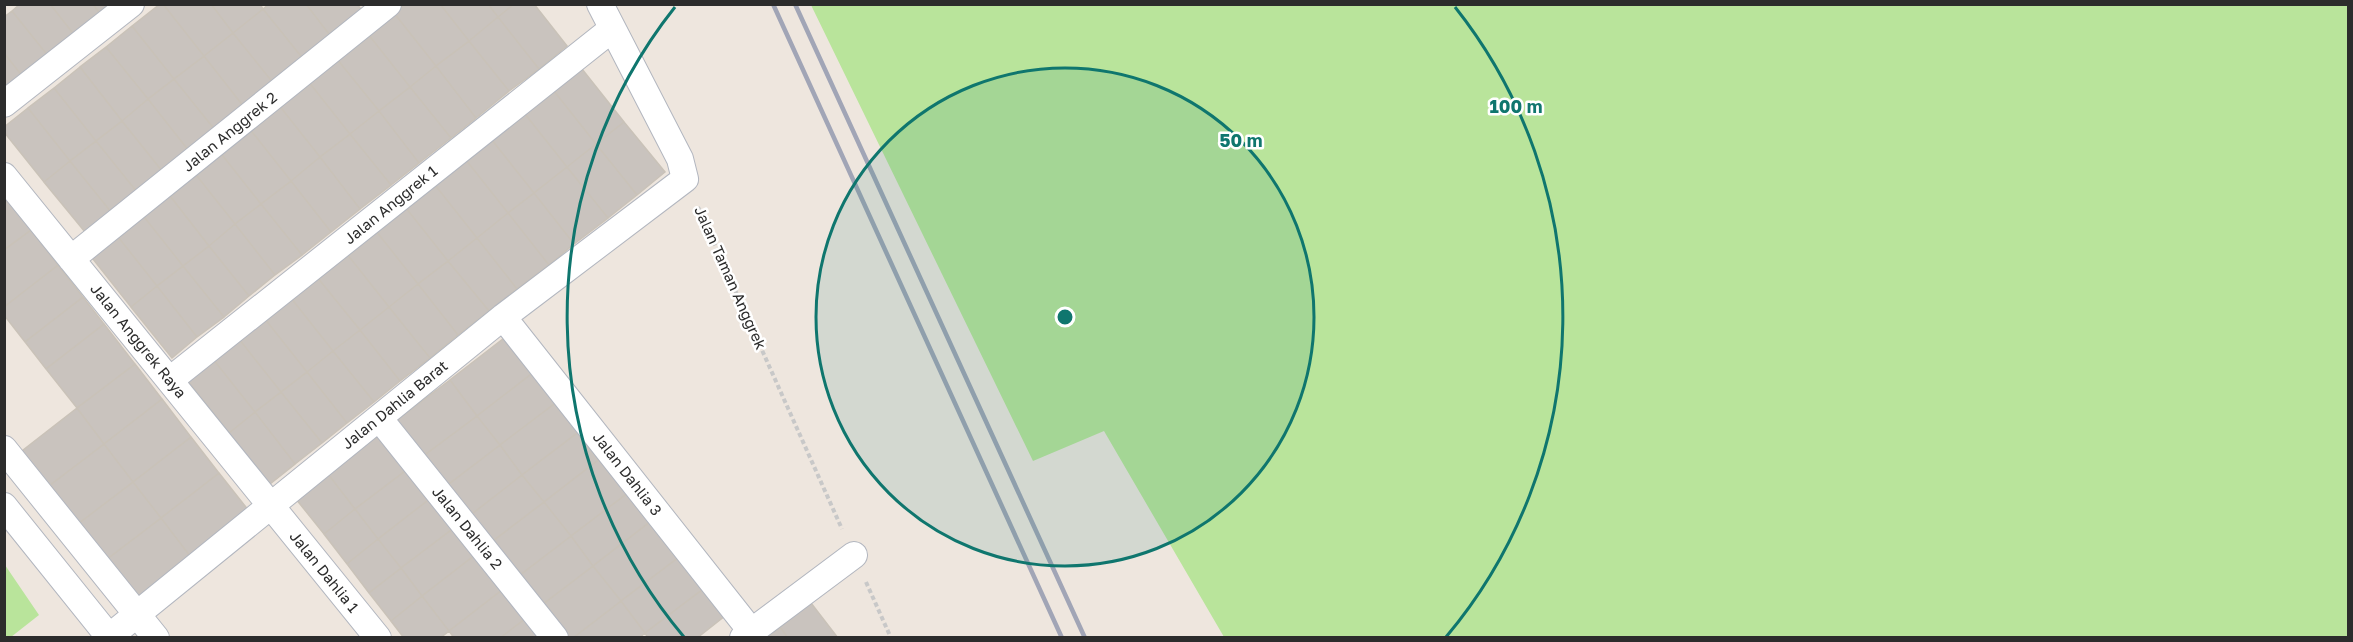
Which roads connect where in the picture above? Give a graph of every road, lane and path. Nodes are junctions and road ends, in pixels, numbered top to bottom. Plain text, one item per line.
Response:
1 (130, 4) edge
2 (388, 4) edge
3 (600, 4) edge
4 (612, 29) junction
5 (4, 104) edge
6 (4, 176) edge
7 (685, 179) junction
8 (72, 259) junction
9 (503, 317) junction
10 (170, 380) junction
11 (379, 418) junction
12 (4, 449) edge
13 (4, 506) edge
14 (271, 506) junction
15 (854, 555) junction
16 (138, 614) junction
17 (747, 634) edge
18 (110, 637) edge
19 (156, 638) edge
20 (378, 638) edge
21 (555, 638) edge
22 (891, 638) edge

1 - 5 street
2 - 8 street, Jalan Anggrek 2
3 - 4 street
4 - 7 street
4 - 10 street, Jalan Anggrek 1
6 - 8 street, Jalan Anggrek Raya
7 - 9 street, Jalan Dahlia Barat
7 - 15 path, Jalan Taman Anggrek
8 - 10 street, Jalan Anggrek Raya
9 - 11 street, Jalan Dahlia Barat
9 - 17 street, Jalan Dahlia 3
10 - 14 street, Jalan Anggrek Raya
11 - 14 street, Jalan Dahlia Barat
11 - 21 street, Jalan Dahlia 2
12 - 16 street
13 - 18 street
14 - 16 street, Jalan Dahlia Barat
14 - 20 street, Jalan Dahlia 1
15 - 17 street
15 - 22 path, Jalan Taman Anggrek
16 - 18 street, Jalan Dahlia Barat
16 - 19 street

